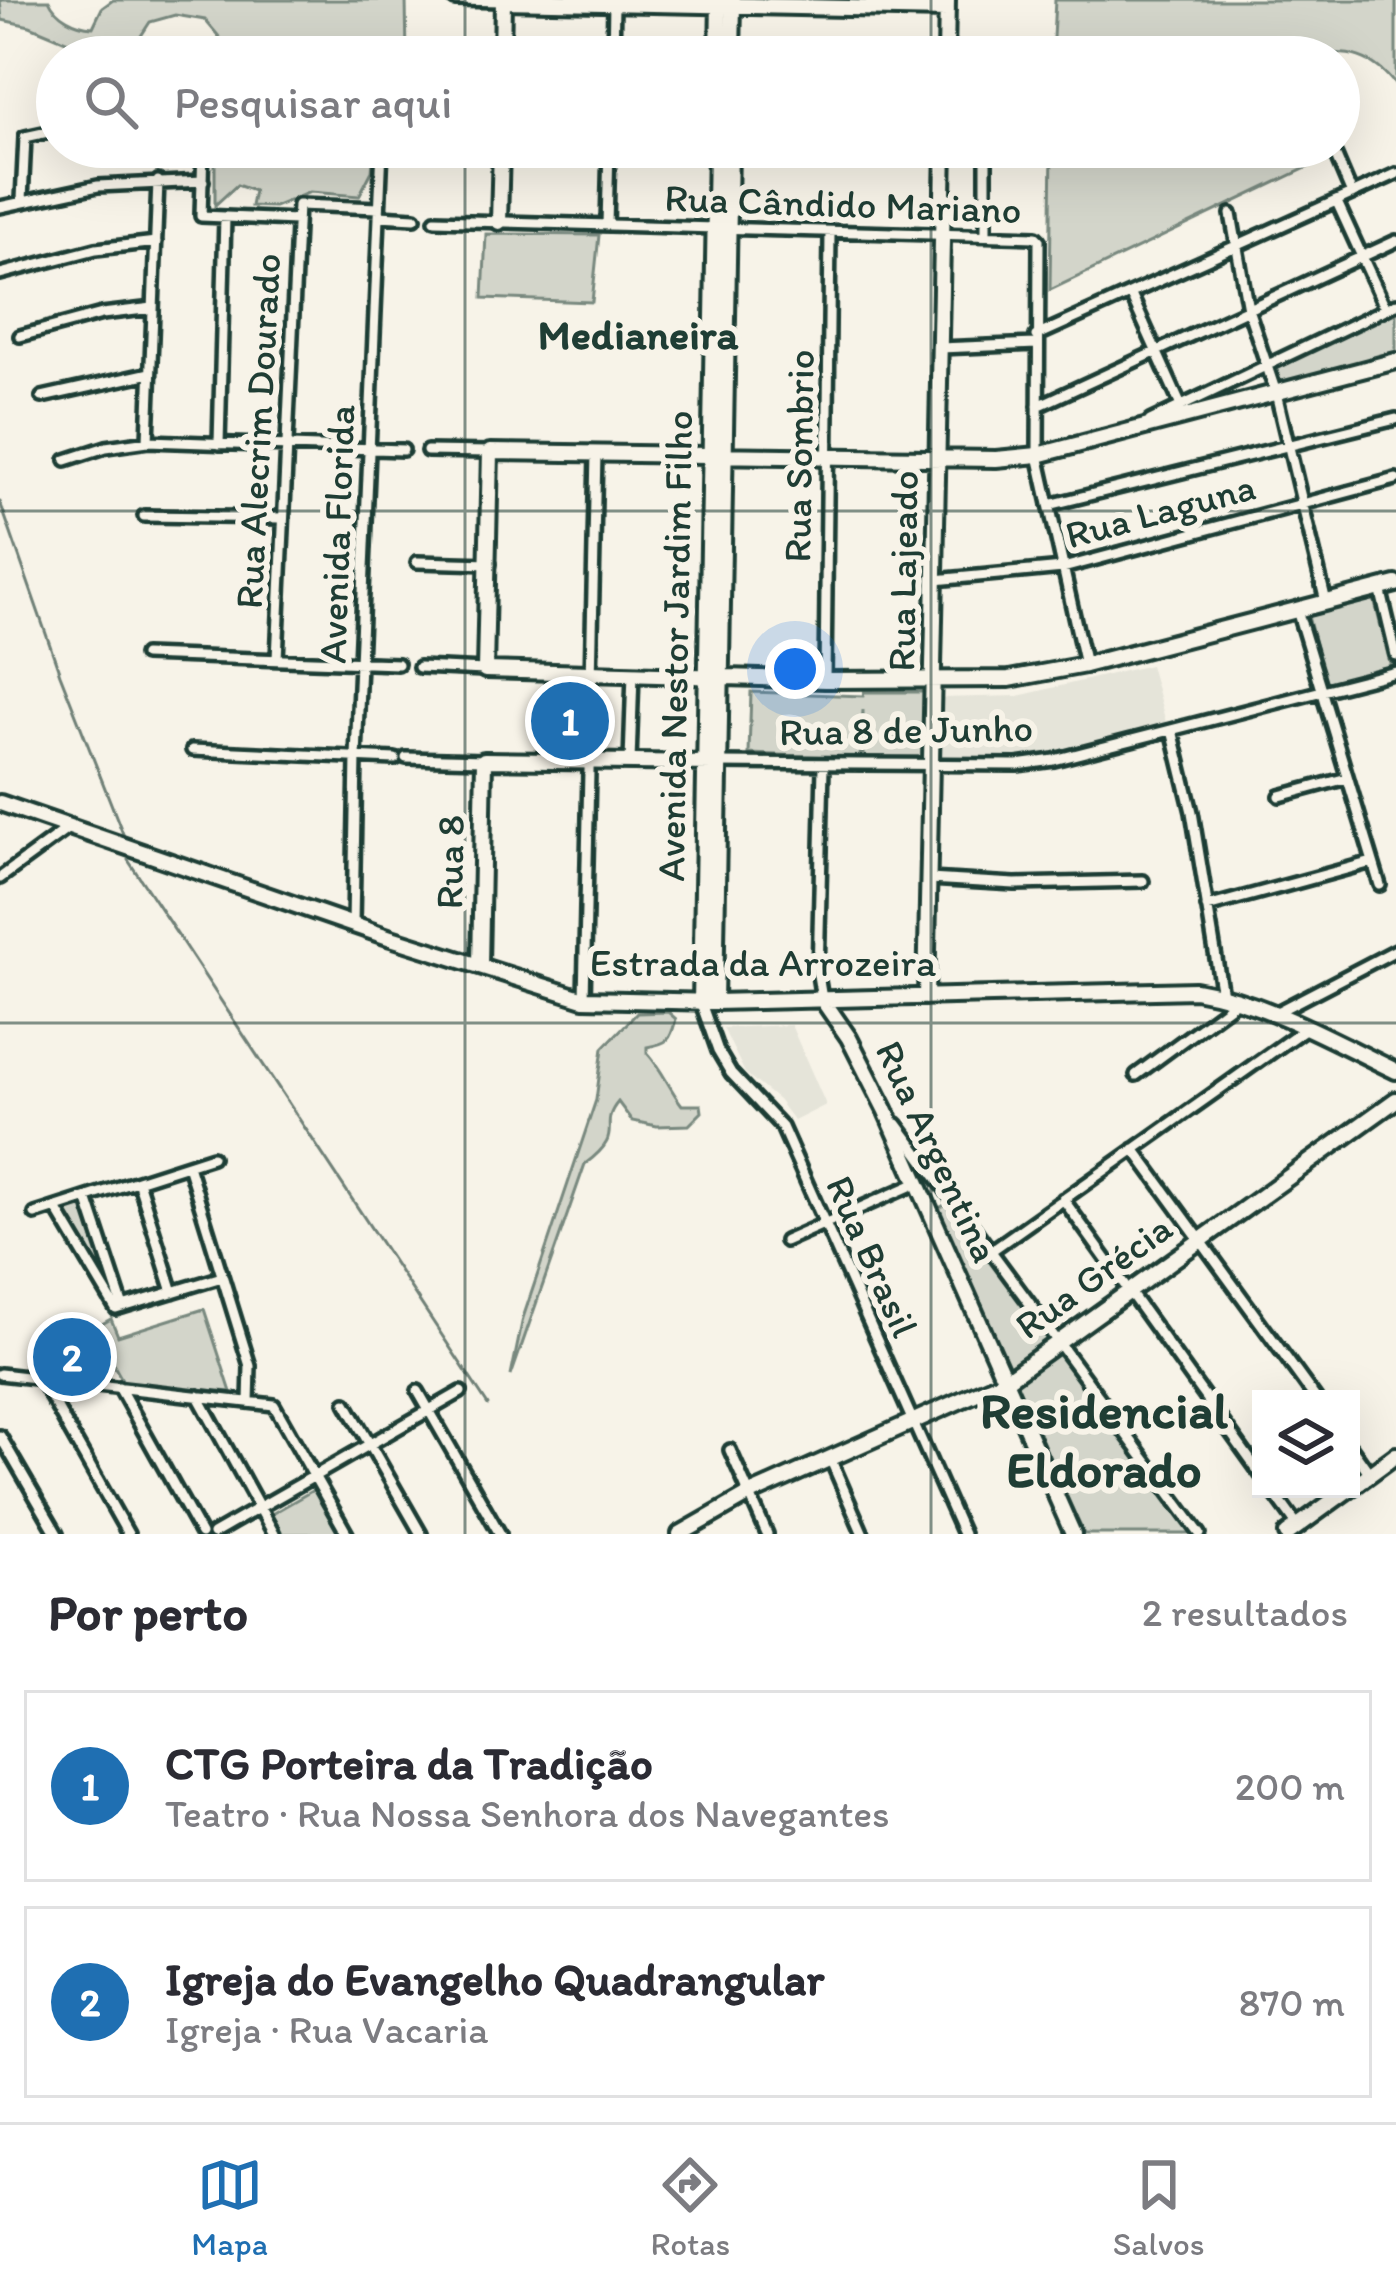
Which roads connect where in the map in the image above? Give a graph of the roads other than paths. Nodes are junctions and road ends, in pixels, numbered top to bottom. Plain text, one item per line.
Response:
1 (455, 0) edge
2 (503, 0) edge
3 (614, 3) junction
4 (726, 3) edge
5 (947, 5) edge
6 (502, 36) edge
7 (613, 36) edge
8 (721, 36) edge
9 (730, 36) edge
10 (946, 36) edge
11 (36, 135) edge
12 (202, 168) edge
13 (381, 168) edge
14 (501, 168) edge
15 (609, 168) edge
16 (718, 168) edge
17 (728, 168) edge
18 (944, 168) edge
19 (986, 168) edge
20 (1341, 168) edge
21 (1396, 174) edge
22 (158, 181) junction
23 (202, 182) junction
24 (1352, 194) junction
25 (22, 200) junction
26 (1337, 202) junction
27 (0, 207) edge
28 (379, 212) junction
29 (1231, 214) dead end
30 (225, 217) junction
31 (415, 218) dead end
32 (296, 220) junction
33 (435, 220) dead end
34 (500, 222) junction
35 (607, 225) junction
36 (722, 228) junction
37 (830, 233) junction
38 (942, 234) junction
39 (986, 235) junction
40 (1396, 241) edge
41 (156, 242) junction
42 (1234, 249) junction
43 (1361, 256) junction
44 (0, 274) edge
45 (1131, 296) junction
46 (1391, 307) edge
47 (153, 308) junction
48 (1248, 309) junction
49 (20, 336) dead end
50 (1036, 340) junction
51 (940, 348) junction
52 (1156, 351) junction
53 (1396, 361) edge
54 (1267, 364) junction
55 (150, 373) junction
56 (1276, 393) junction
57 (42, 397) dead end
58 (1038, 406) junction
59 (1181, 406) junction
60 (1396, 419) edge
61 (1140, 426) junction
62 (148, 441) junction
63 (219, 443) junction
64 (286, 446) junction
65 (1287, 446) junction
66 (369, 448) junction
67 (404, 450) dead end
68 (427, 451) dead end
69 (490, 452) junction
70 (596, 453) junction
71 (718, 454) junction
72 (1039, 455) junction
73 (829, 456) junction
74 (938, 458) junction
75 (66, 460) dead end
76 (1396, 479) edge
77 (1301, 504) junction
78 (1049, 506) junction
79 (144, 516) dead end
80 (282, 518) junction
81 (417, 562) dead end
82 (490, 565) junction
83 (1063, 568) junction
84 (935, 580) junction
85 (1396, 584) edge
86 (1380, 588) junction
87 (1326, 602) junction
88 (1297, 610) junction
89 (144, 655) dead end
90 (1396, 655) edge
91 (277, 659) junction
92 (361, 662) junction
93 (398, 664) dead end
94 (1085, 665) junction
95 (419, 668) dead end
96 (485, 670) junction
97 (593, 672) junction
98 (1396, 672) edge
99 (633, 673) junction
100 (714, 675) junction
101 (825, 680) junction
102 (933, 681) junction
103 (1321, 691) junction
104 (1172, 730) junction
105 (192, 750) dead end
106 (356, 758) junction
107 (484, 760) junction
108 (591, 761) junction
109 (630, 762) junction
110 (712, 763) junction
111 (823, 766) junction
112 (931, 766) junction
113 (1347, 778) junction
114 (1280, 796) dead end
115 (0, 803) edge
116 (71, 826) junction
117 (1372, 862) junction
118 (0, 878) edge
119 (929, 879) junction
120 (1143, 881) dead end
121 (1380, 885) dead end
122 (1208, 907) junction
123 (353, 924) junction
124 (1396, 950) edge
125 (480, 965) junction
126 (1222, 994) junction
127 (926, 997) junction
128 (822, 998) junction
129 (1239, 998) junction
130 (584, 999) junction
131 (707, 1008) junction
132 (1275, 1012) junction
133 (1306, 1028) junction
134 (1396, 1071) edge
135 (1136, 1075) dead end
136 (1396, 1100) edge
137 (885, 1109) junction
138 (1134, 1149) junction
139 (212, 1157) dead end
140 (188, 1165) junction
141 (139, 1181) junction
142 (917, 1183) junction
143 (951, 1195) junction
144 (87, 1198) junction
145 (1063, 1199) junction
146 (56, 1208) junction
147 (928, 1208) junction
148 (35, 1214) dead end
149 (827, 1222) junction
150 (1200, 1239) junction
151 (785, 1241) dead end
152 (992, 1250) junction
153 (222, 1277) junction
154 (173, 1292) junction
155 (1127, 1293) junction
156 (119, 1308) junction
157 (1059, 1342) junction
158 (0, 1374) edge
159 (40, 1378) junction
160 (1006, 1380) junction
161 (119, 1387) junction
162 (1309, 1390) edge
163 (418, 1391) dead end
164 (461, 1391) dead end
165 (198, 1396) junction
166 (249, 1402) junction
167 (346, 1403) dead end
168 (428, 1411) junction
169 (913, 1421) junction
170 (0, 1436) edge
171 (369, 1444) junction
172 (730, 1450) dead end
173 (1396, 1455) edge
174 (830, 1458) junction
175 (1360, 1460) edge
176 (1252, 1463) edge
177 (1370, 1474) junction
178 (314, 1476) junction
179 (1360, 1481) edge
180 (750, 1494) junction
181 (1276, 1498) edge
182 (1336, 1498) edge
183 (259, 1508) junction
184 (1293, 1530) edge
185 (57, 1534) edge
186 (128, 1534) edge
187 (201, 1534) edge
188 (213, 1534) edge
189 (274, 1534) edge
190 (347, 1534) edge
191 (421, 1534) edge
192 (500, 1534) edge
193 (680, 1534) edge
194 (767, 1534) edge
195 (863, 1534) edge
196 (963, 1534) edge
197 (1073, 1534) edge
198 (1200, 1534) edge

1 - 2 street
2 - 3 main road
2 - 6 main road
3 - 4 main road
3 - 7 street
4 - 5 main road
4 - 8 main road
4 - 9 main road
5 - 10 main road
11 - 25 street
12 - 23 street
13 - 28 street, Avenida Florida
14 - 34 main road
15 - 35 street
16 - 36 main road, Avenida Nestor Jardim Filho
17 - 36 main road, Avenida Nestor Jardim Filho
18 - 38 main road, Rua Lajeado
19 - 39 street
20 - 24 street
21 - 24 street
22 - 23 street
22 - 25 street
22 - 41 street
23 - 30 street
24 - 26 street
25 - 27 street
26 - 42 street
26 - 43 street
28 - 31 street
28 - 32 street, Rua Alecrim Dourado
28 - 66 street, Avenida Florida
29 - 42 street
30 - 32 street
30 - 63 street
32 - 64 street, Rua Alecrim Dourado
33 - 34 street, Rua Cândido Mariano
34 - 35 street, Rua Cândido Mariano
35 - 36 street, Rua Cândido Mariano
36 - 37 street, Rua Cândido Mariano
36 - 71 main road, Avenida Nestor Jardim Filho
37 - 38 street, Rua Cândido Mariano
37 - 73 street, Rua Sombrio
38 - 39 street, Rua Cândido Mariano
38 - 51 main road, Rua Lajeado
39 - 50 street, Rua Cândido Mariano
40 - 43 street
41 - 44 street
41 - 47 street
42 - 45 street
42 - 48 street
43 - 46 street
43 - 48 street
45 - 50 street
45 - 52 street
46 - 54 street
47 - 49 street
47 - 55 street
48 - 52 street
48 - 54 street
50 - 51 street
50 - 58 street
51 - 74 main road, Rua Lajeado
52 - 58 street
52 - 59 street
53 - 56 main road
54 - 56 street
54 - 59 street
55 - 57 street
55 - 62 street
56 - 61 main road
56 - 65 street
58 - 72 street
59 - 61 street
60 - 65 street
61 - 72 main road
62 - 63 street
62 - 75 street
63 - 64 street
64 - 66 street
64 - 80 street, Rua Alecrim Dourado
65 - 77 street
65 - 78 street
66 - 67 street
66 - 92 street, Avenida Florida
68 - 69 street
69 - 70 main road
69 - 82 main road
70 - 71 main road
70 - 97 street
71 - 73 main road
71 - 100 main road, Avenida Nestor Jardim Filho
72 - 74 main road
72 - 78 street
73 - 74 main road
73 - 101 street, Rua Sombrio
74 - 84 main road, Rua Lajeado
76 - 77 street, Rua Laguna
77 - 83 street, Rua Laguna
77 - 87 street
78 - 83 street
79 - 80 street
80 - 91 street, Rua Alecrim Dourado
81 - 82 street
82 - 96 main road
83 - 84 street, Rua Laguna
83 - 94 street
84 - 102 main road, Rua Lajeado
85 - 86 main road
86 - 87 main road
86 - 90 street
87 - 88 main road
88 - 94 main road
88 - 103 street
89 - 91 street
91 - 92 street
92 - 93 street
92 - 106 street, Avenida Florida
94 - 102 main road
95 - 96 street
96 - 97 main road
97 - 99 main road
97 - 108 street
98 - 103 street, Rua 8 de Junho
99 - 100 main road
99 - 109 street
100 - 101 main road
100 - 110 main road, Avenida Nestor Jardim Filho
101 - 102 main road
102 - 112 main road, Rua Lajeado
103 - 104 street, Rua 8 de Junho
103 - 113 street
104 - 112 street, Rua 8 de Junho
104 - 122 street
105 - 106 street, Rua 8 de Junho
106 - 107 street, Rua 8 de Junho
106 - 123 street, Avenida Florida
107 - 108 main road, Rua 8 de Junho
107 - 125 main road, Rua 8
108 - 109 main road, Rua 8 de Junho
108 - 130 street
109 - 110 main road, Rua 8 de Junho
110 - 111 street, Rua 8 de Junho
110 - 131 main road, Avenida Nestor Jardim Filho
111 - 112 street, Rua 8 de Junho
111 - 128 street
112 - 119 main road, Rua Lajeado
113 - 114 street
113 - 117 street
115 - 116 main road, Estrada da Arrozeira
116 - 118 street
116 - 123 main road, Estrada da Arrozeira
117 - 121 street
117 - 122 street
119 - 120 street
119 - 127 main road, Rua Lajeado
122 - 126 street
123 - 125 main road, Estrada da Arrozeira
124 - 132 street
125 - 130 main road, Estrada da Arrozeira
126 - 127 main road, Estrada da Arrozeira
126 - 129 main road, Estrada da Arrozeira
127 - 128 main road, Estrada da Arrozeira
128 - 131 main road, Estrada da Arrozeira
128 - 137 main road, Rua Argentina
129 - 132 main road, Estrada da Arrozeira
129 - 135 street
130 - 131 main road, Estrada da Arrozeira
131 - 149 street, Rua Brasil
132 - 133 main road, Estrada da Arrozeira
133 - 134 main road, Estrada da Arrozeira
133 - 138 street
136 - 150 main road, Rua Grécia
137 - 142 main road, Rua Argentina
137 - 143 street
138 - 145 street
138 - 150 street
139 - 140 street
140 - 141 street
140 - 153 street
141 - 144 street
141 - 154 street
142 - 147 main road, Rua Argentina
142 - 149 street
143 - 147 street
143 - 152 street
144 - 146 street
144 - 156 street
145 - 152 street
145 - 155 street
146 - 148 street
146 - 156 street
147 - 160 main road, Rua Argentina
149 - 151 street
149 - 169 street, Rua Brasil
150 - 155 main road, Rua Grécia
150 - 162 street
152 - 157 street
153 - 154 street
153 - 166 street
154 - 156 street
155 - 157 main road, Rua Grécia
155 - 176 street
157 - 160 main road, Rua Grécia
157 - 198 street
158 - 159 street
159 - 161 street
159 - 186 street
160 - 169 main road, Rua Grécia
160 - 197 main road, Rua Argentina
161 - 165 street
161 - 187 street
163 - 168 street
164 - 168 street
165 - 166 street
165 - 183 street
166 - 178 street
167 - 171 street
168 - 171 street
168 - 192 street
169 - 174 main road, Rua Grécia
169 - 196 street, Rua Brasil
170 - 185 street
171 - 178 street
171 - 191 street
172 - 180 street
173 - 177 main road
174 - 180 main road, Rua Grécia
174 - 195 street
175 - 177 street
177 - 179 main road
178 - 183 street
178 - 190 street
180 - 193 main road, Rua Grécia
180 - 194 street
181 - 184 street
182 - 184 main road
183 - 188 street
183 - 189 street

